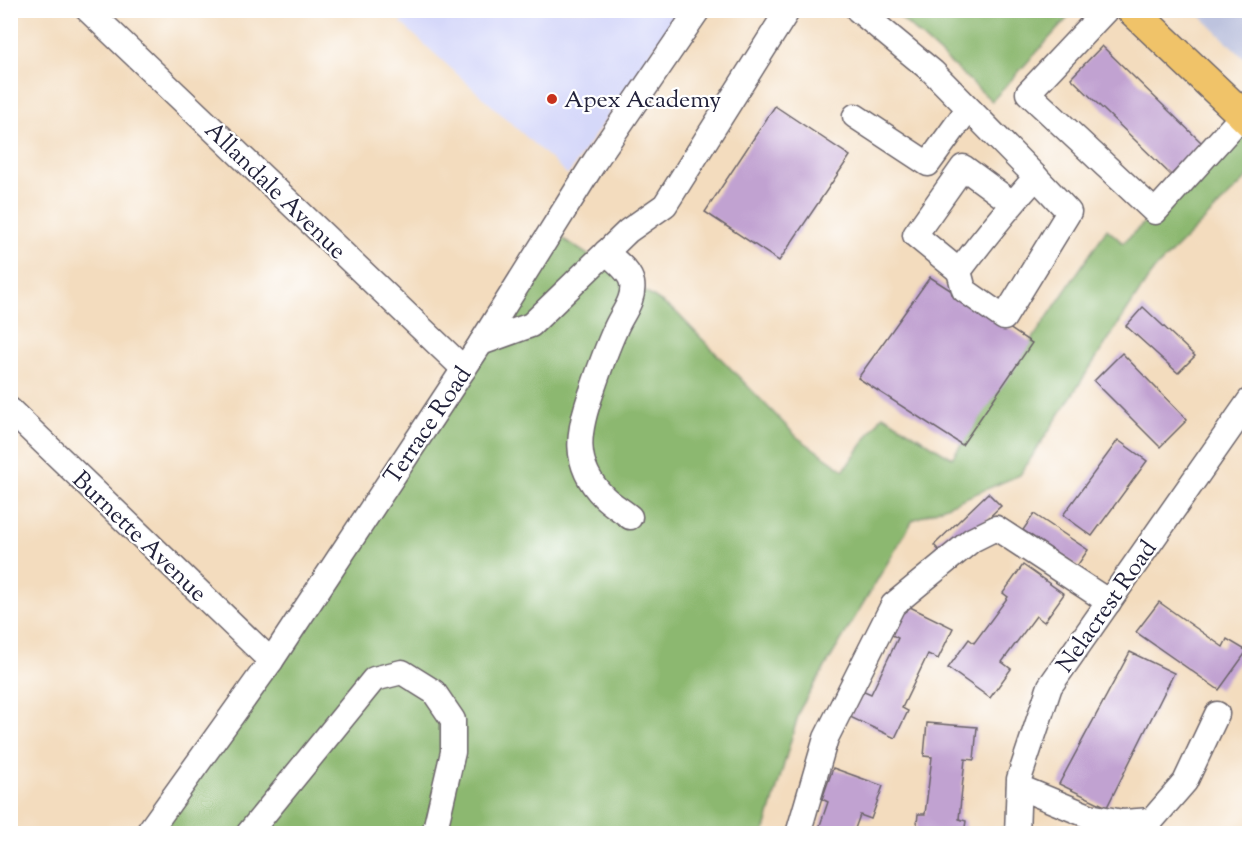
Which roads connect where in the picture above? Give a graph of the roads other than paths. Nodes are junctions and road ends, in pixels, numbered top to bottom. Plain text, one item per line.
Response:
1 (87, 10) edge
2 (698, 10) edge
3 (788, 10) edge
4 (858, 10) edge
5 (1106, 10) edge
6 (1132, 10) edge
7 (968, 109) junction
8 (855, 116) dead end
9 (1246, 119) edge
10 (1036, 177) junction
11 (1012, 203) junction
12 (606, 252) junction
13 (960, 271) junction
14 (481, 343) junction
15 (464, 369) junction
16 (1250, 400) edge
17 (10, 410) edge
18 (630, 517) dead end
19 (1109, 602) junction
20 (271, 661) junction
21 (1217, 714) dead end
22 (1019, 788) junction
23 (147, 834) edge
24 (248, 834) edge
25 (434, 834) edge
26 (798, 834) edge
27 (1017, 834) edge

1 - 15 street, Allandale Avenue
2 - 14 street, Terrace Road
3 - 12 street
4 - 7 street
5 - 9 street
6 - 9 main road
7 - 8 street
7 - 10 street
10 - 11 street
10 - 13 street
11 - 13 street
11 - 13 street
12 - 14 street
12 - 18 street
14 - 15 street, Terrace Road
15 - 20 street, Terrace Road
16 - 19 street, Nelacrest Road
17 - 20 street, Burnette Avenue
19 - 22 street, Nelacrest Road
19 - 26 street
20 - 23 street, Terrace Road
21 - 22 street
22 - 27 street, Nelacrest Road
24 - 25 street

